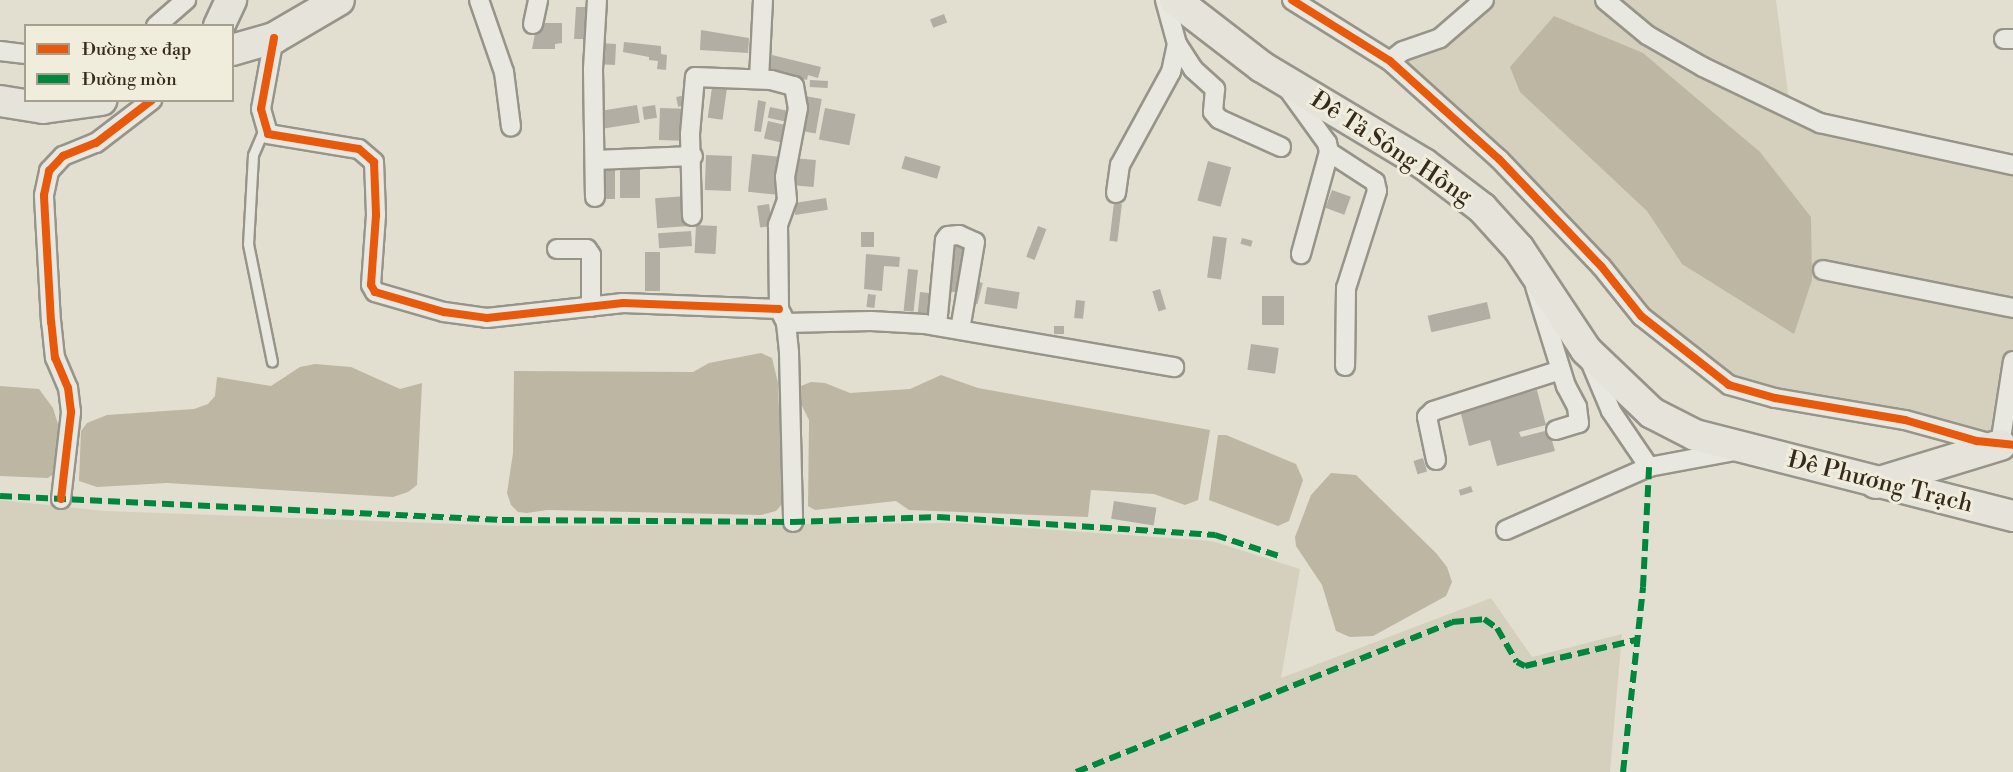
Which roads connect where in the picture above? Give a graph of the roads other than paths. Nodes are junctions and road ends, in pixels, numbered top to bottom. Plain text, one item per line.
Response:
1 (186, 0) edge
2 (231, 0) edge
3 (339, 0) edge
4 (479, 0) edge
5 (538, 0) edge
6 (597, 0) edge
7 (763, 0) edge
8 (1165, 0) edge
9 (1174, 0) edge
10 (1292, 0) edge
11 (1484, 0) edge
12 (1605, 0) edge
13 (158, 24) edge
14 (220, 24) edge
15 (533, 24) dead end
16 (274, 38) junction
17 (1178, 44) junction
18 (234, 49) edge
19 (0, 51) edge
20 (24, 54) edge
21 (1390, 61) junction
22 (1280, 78) junction
23 (759, 79) junction
24 (0, 101) edge
25 (86, 102) edge
26 (149, 102) edge
27 (511, 127) dead end
28 (264, 129) junction
29 (1281, 147) dead end
30 (1329, 152) junction
31 (693, 156) junction
32 (595, 160) junction
33 (2013, 165) edge
34 (1116, 193) dead end
35 (595, 197) dead end
36 (692, 216) dead end
37 (556, 249) dead end
38 (1301, 254) dead end
39 (1532, 269) junction
40 (1823, 270) dead end
41 (591, 307) junction
42 (2013, 308) edge
43 (782, 316) junction
44 (937, 326) junction
45 (960, 330) junction
46 (1586, 350) junction
47 (2013, 361) edge
48 (272, 362) dead end
49 (1345, 366) dead end
50 (1174, 367) dead end
51 (1561, 370) junction
52 (1556, 430) dead end
53 (2006, 445) edge
54 (1748, 449) junction
55 (1436, 460) dead end
56 (1649, 467) junction
57 (1874, 483) junction
58 (61, 499) dead end
59 (2013, 516) edge
60 (793, 522) dead end
61 (1506, 530) dead end

1 - 13 street
2 - 14 main road
3 - 16 main road
4 - 27 street
5 - 15 street
6 - 32 street
7 - 23 street
8 - 17 street
9 - 22 main road, Đê Tả Sông Hồng
10 - 21 street
11 - 21 street
12 - 33 street
16 - 18 main road
16 - 28 street
17 - 29 street
17 - 34 street
19 - 20 street
21 - 53 street
22 - 30 street
22 - 39 main road, Đê Tả Sông Hồng
23 - 31 street
23 - 43 street
24 - 25 main road
26 - 58 street
28 - 41 street
28 - 48 lane
30 - 38 street
30 - 49 street
31 - 32 street
31 - 36 street
32 - 35 street
37 - 41 street
39 - 46 main road, Đê Tả Sông Hồng
39 - 51 street
40 - 42 street
41 - 43 street
43 - 44 street
43 - 60 street
44 - 45 street
44 - 45 street
45 - 50 street
46 - 54 main road, Đê Tả Sông Hồng
46 - 56 street
47 - 53 street
51 - 52 street
51 - 55 street
53 - 57 main road
54 - 56 street
54 - 57 main road, Đê Phương Trạch
56 - 61 street
57 - 59 main road, Đê Phương Trạch

